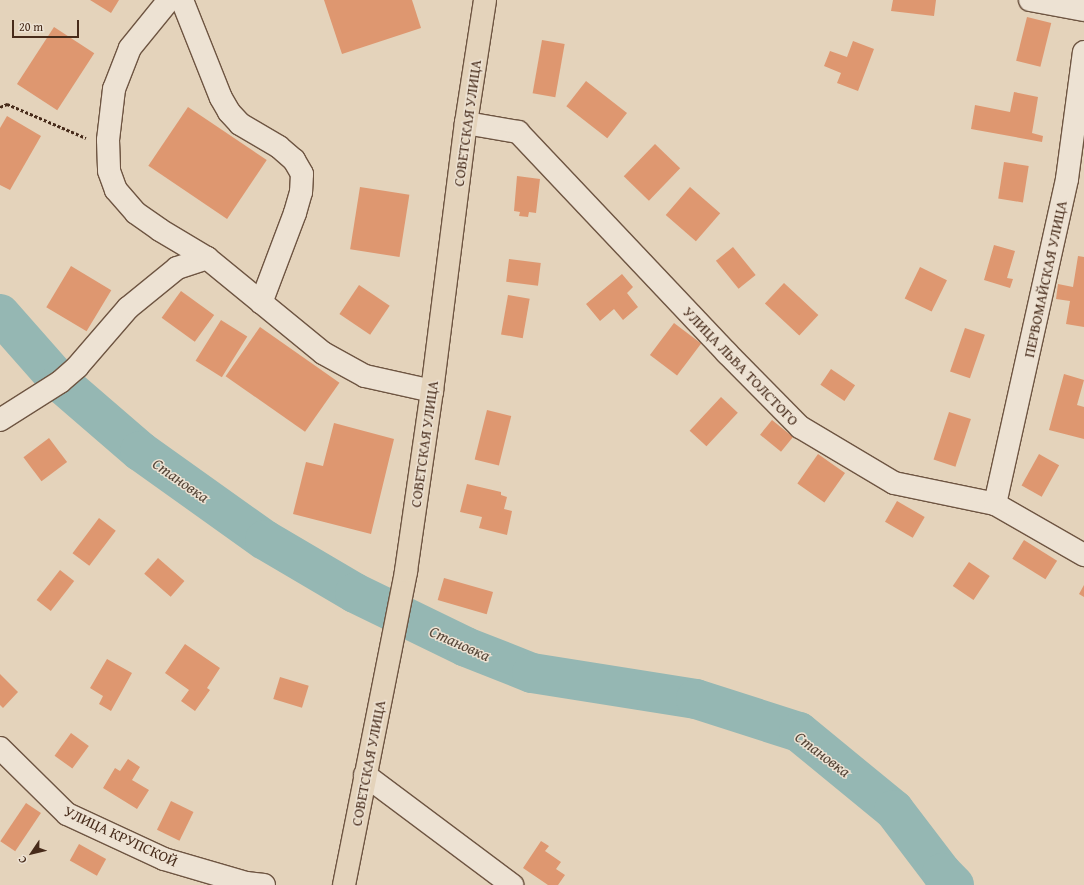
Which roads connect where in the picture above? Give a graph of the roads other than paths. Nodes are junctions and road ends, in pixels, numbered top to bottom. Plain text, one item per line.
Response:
1 (169, 0) edge
2 (182, 0) edge
3 (485, 0) edge
4 (1030, 0) edge
5 (1084, 10) edge
6 (1084, 52) edge
7 (466, 124) junction
8 (207, 258) junction
9 (261, 303) junction
10 (432, 391) junction
11 (0, 420) edge
12 (995, 504) junction
13 (1084, 555) edge
14 (0, 748) edge
15 (365, 775) junction
16 (264, 885) edge
17 (344, 885) edge
18 (512, 885) edge

1 - 8 street
2 - 9 street
3 - 7 main road, СОВЕТСКАЯ УЛИЦА
4 - 5 street
6 - 12 street, ПЕРВОМАЙСКАЯ УЛИЦА
7 - 10 main road, СОВЕТСКАЯ УЛИЦА
7 - 12 street, УЛИЦА ЛЬВА ТОЛСТОГО
8 - 9 street
8 - 11 street
9 - 10 street
10 - 15 main road, СОВЕТСКАЯ УЛИЦА
12 - 13 street, УЛИЦА ЛЬВА ТОЛСТОГО
14 - 16 street, УЛИЦА КРУПСКОЙ
15 - 17 main road, СОВЕТСКАЯ УЛИЦА
15 - 18 street

